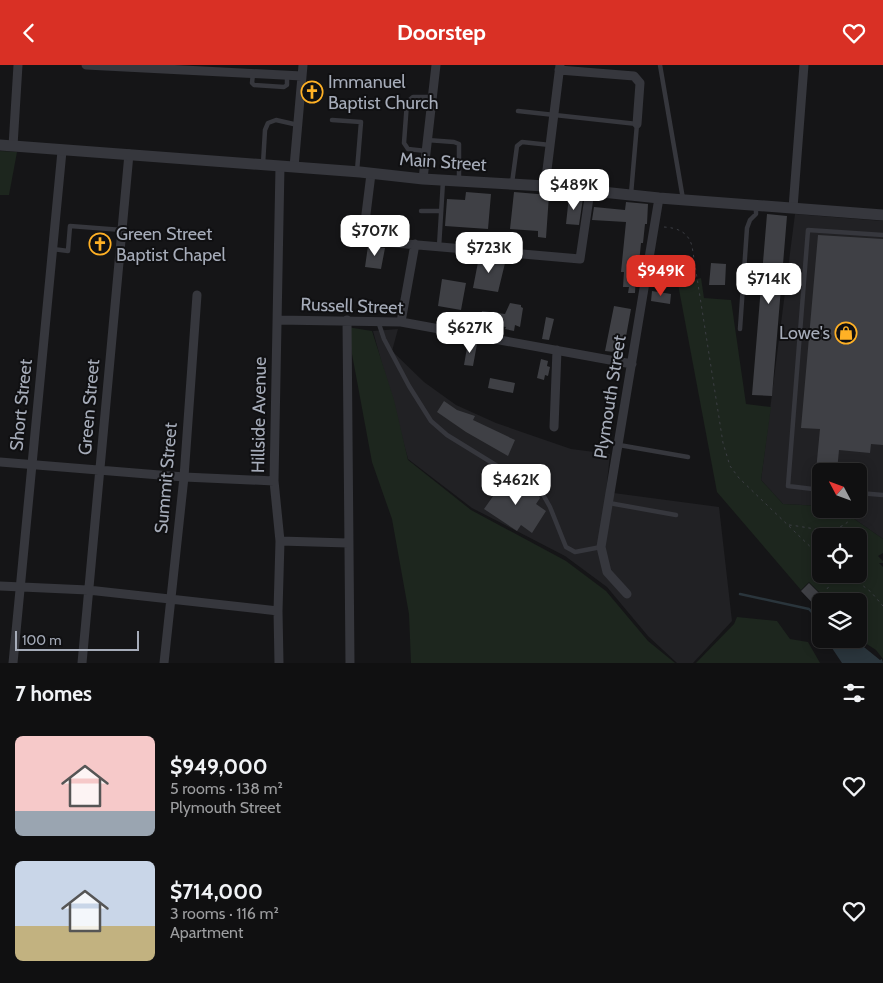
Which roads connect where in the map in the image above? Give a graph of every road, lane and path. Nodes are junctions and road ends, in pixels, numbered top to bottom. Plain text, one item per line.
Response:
1 (18, 65) edge
2 (86, 65) edge
3 (303, 65) edge
4 (436, 65) edge
5 (660, 65) edge
6 (804, 65) edge
7 (113, 66) edge
8 (560, 67) edge
9 (225, 68) edge
10 (302, 76) junction
11 (432, 97) junction
12 (518, 111) dead end
13 (554, 114) junction
14 (332, 120) dead end
15 (637, 124) junction
16 (298, 125) junction
17 (428, 140) junction
18 (0, 145) edge
19 (550, 145) junction
20 (12, 146) junction
21 (62, 151) junction
22 (426, 151) junction
23 (129, 154) junction
24 (263, 165) junction
25 (280, 166) junction
26 (294, 167) junction
27 (357, 172) junction
28 (371, 174) junction
29 (423, 179) junction
30 (444, 180) junction
31 (459, 181) junction
32 (512, 184) junction
33 (546, 186) junction
34 (590, 191) junction
35 (631, 195) junction
36 (659, 198) junction
37 (683, 199) junction
38 (756, 205) junction
39 (793, 207) junction
40 (421, 211) dead end
41 (441, 211) junction
42 (883, 215) edge
43 (653, 226) junction
44 (122, 230) junction
45 (883, 235) edge
46 (415, 245) junction
47 (439, 247) junction
48 (53, 249) junction
49 (197, 295) dead end
50 (277, 320) junction
51 (347, 320) junction
52 (378, 321) junction
53 (401, 322) junction
54 (740, 329) dead end
55 (557, 350) junction
56 (632, 363) junction
57 (554, 427) dead end
58 (619, 445) junction
59 (688, 457) dead end
60 (0, 462) edge
61 (32, 465) junction
62 (99, 470) junction
63 (184, 477) junction
64 (274, 481) junction
65 (812, 489) edge
66 (868, 494) edge
67 (883, 495) edge
68 (609, 503) junction
69 (676, 515) dead end
70 (853, 518) edge
71 (788, 525) junction
72 (280, 541) junction
73 (348, 543) junction
74 (601, 547) junction
75 (812, 548) edge
76 (860, 583) edge
77 (0, 586) edge
78 (20, 587) junction
79 (88, 590) junction
80 (627, 594) dead end
81 (171, 600) junction
82 (883, 606) edge
83 (278, 611) junction
84 (13, 663) edge
85 (82, 663) edge
86 (164, 663) edge
87 (279, 663) edge
88 (350, 663) edge

1 - 20 street
2 - 7 street
3 - 10 street
4 - 11 street
5 - 37 lane
6 - 39 street
7 - 9 street
8 - 13 street
8 - 15 street
9 - 10 street
10 - 16 street
11 - 17 street
11 - 22 lane
12 - 13 lane
13 - 15 lane
13 - 19 street
14 - 27 lane
15 - 35 lane
16 - 24 lane
16 - 26 street
17 - 22 street
17 - 31 lane
18 - 20 street, Main Street
19 - 32 lane
19 - 33 street
20 - 21 street, Main Street
21 - 23 street, Main Street
21 - 48 street, Short Street
22 - 29 street
23 - 24 street, Main Street
23 - 44 street, Green Street
24 - 25 street, Main Street
25 - 26 street, Main Street
25 - 50 street, Hillside Avenue
26 - 27 street, Main Street
27 - 28 street, Main Street
28 - 29 street, Main Street
28 - 46 street
29 - 30 street, Main Street
30 - 31 street, Main Street
30 - 41 lane
31 - 32 street, Main Street
32 - 33 street, Main Street
33 - 34 street, Main Street
34 - 35 street, Main Street
34 - 47 street
35 - 36 street, Main Street
36 - 37 street, Main Street
36 - 43 street, Plymouth Street
37 - 38 street, Main Street
38 - 39 street, Main Street
38 - 54 lane
39 - 42 street, Main Street
40 - 41 lane
41 - 47 lane
43 - 56 street, Plymouth Street
43 - 71 path
44 - 48 lane
44 - 62 street, Green Street
45 - 65 lane
46 - 47 street
46 - 53 street
48 - 61 street, Short Street
49 - 63 street, Summit Street
50 - 51 street, Russell Street
50 - 64 street, Hillside Avenue
51 - 52 street, Russell Street
51 - 73 street
52 - 53 street, Russell Street
52 - 74 lane
53 - 55 street, Russell Street
55 - 56 street, Russell Street
55 - 57 street
56 - 58 street, Plymouth Street
58 - 59 lane
58 - 68 street, Plymouth Street
60 - 61 street
61 - 62 street
61 - 78 street, Short Street
62 - 63 street
62 - 79 street, Green Street
63 - 64 street
63 - 81 street, Summit Street
64 - 72 street, Hillside Avenue
66 - 67 lane
68 - 69 lane
68 - 74 street, Plymouth Street
70 - 71 path
71 - 75 path
72 - 73 street
72 - 83 street, Hillside Avenue
73 - 88 street
74 - 80 street, Plymouth Street
76 - 82 path
77 - 78 street
78 - 79 street
78 - 84 street, Short Street
79 - 81 street
79 - 85 street, Green Street
81 - 83 street
81 - 86 street, Summit Street
83 - 87 street, Hillside Avenue

